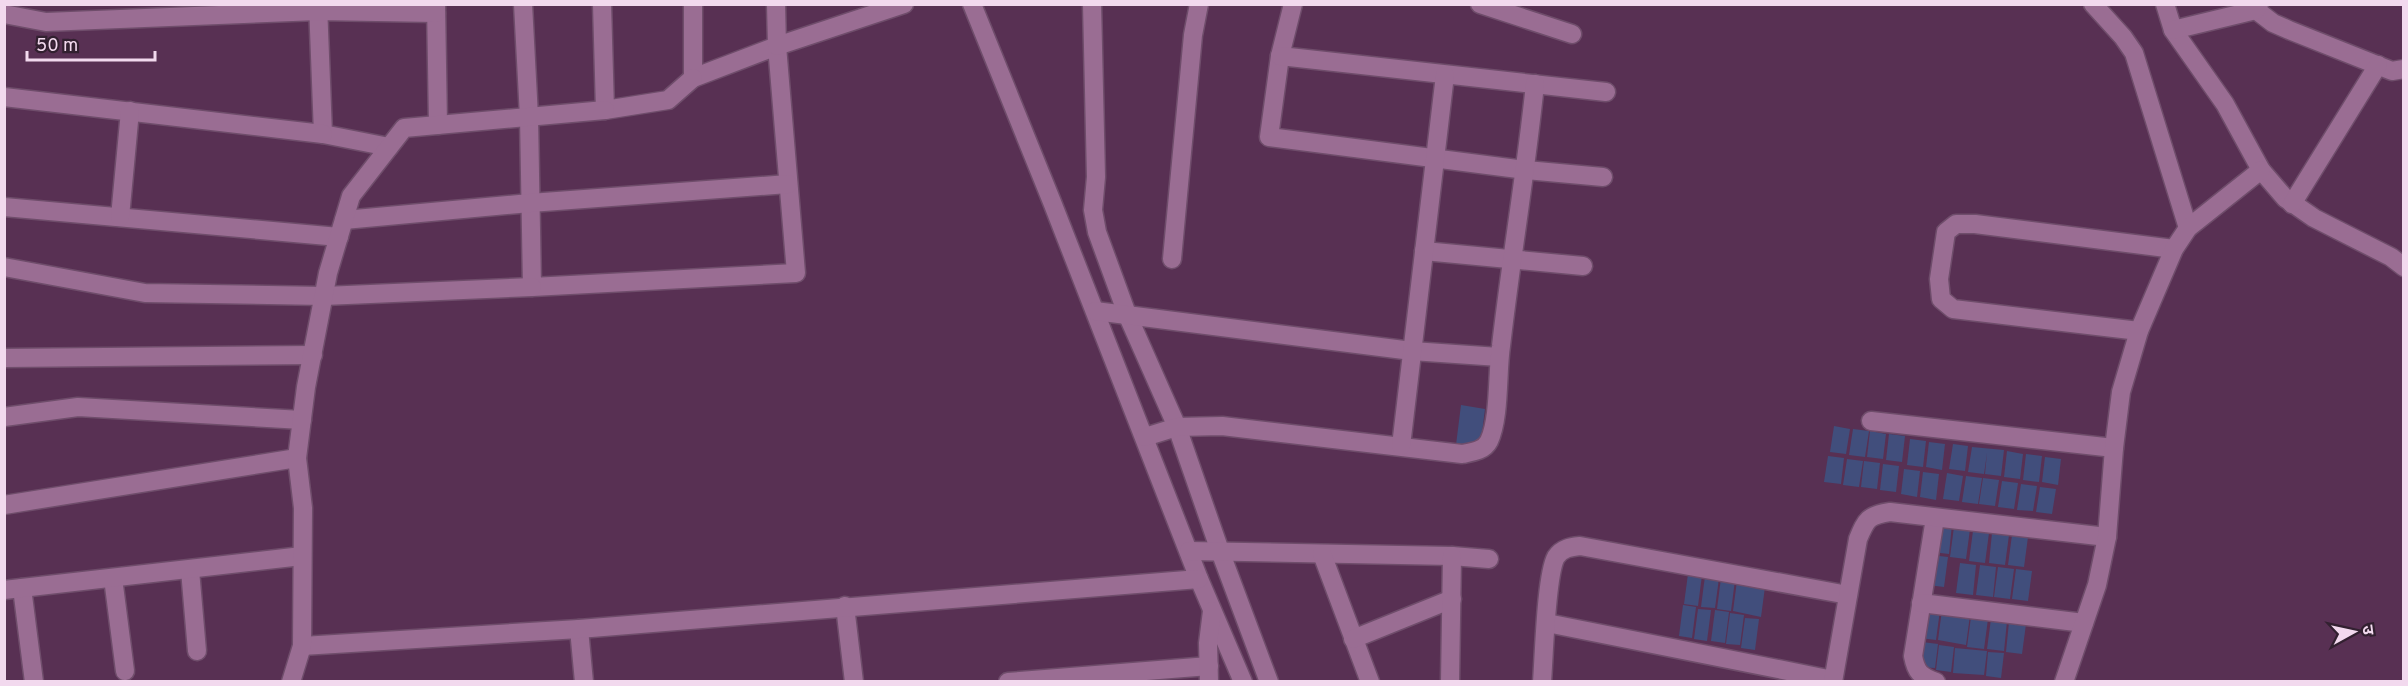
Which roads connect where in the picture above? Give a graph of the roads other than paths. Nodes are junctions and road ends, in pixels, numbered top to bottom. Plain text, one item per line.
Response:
1 (523, 4) edge
2 (602, 4) edge
3 (693, 4) edge
4 (776, 4) edge
5 (904, 4) edge
6 (972, 4) edge
7 (1092, 4) edge
8 (1199, 4) edge
9 (1293, 4) edge
10 (1480, 4) edge
11 (2093, 4) edge
12 (2165, 4) edge
13 (2258, 7) edge
14 (318, 8) edge
15 (436, 9) edge
16 (867, 10) edge
17 (4, 15) edge
18 (2173, 30) junction
19 (1572, 34) dead end
20 (777, 46) junction
21 (1280, 56) junction
22 (2378, 65) junction
23 (2403, 69) edge
24 (1445, 75) junction
25 (693, 78) junction
26 (1535, 84) junction
27 (1606, 92) dead end
28 (4, 97) edge
29 (605, 110) junction
30 (130, 111) junction
31 (529, 117) junction
32 (438, 125) junction
33 (323, 134) junction
34 (389, 147) junction
35 (1435, 159) junction
36 (1526, 170) junction
37 (2257, 173) junction
38 (1603, 177) dead end
39 (788, 184) junction
40 (530, 203) junction
41 (2292, 204) junction
42 (4, 207) edge
43 (120, 217) junction
44 (342, 228) junction
45 (2188, 228) junction
46 (2174, 249) junction
47 (1424, 251) junction
48 (1172, 259) dead end
49 (1511, 259) junction
50 (1583, 266) dead end
51 (4, 267) edge
52 (2403, 267) edge
53 (532, 287) junction
54 (324, 296) junction
55 (1110, 313) junction
56 (2139, 331) junction
57 (1412, 351) junction
58 (312, 355) junction
59 (1499, 357) junction
60 (4, 358) edge
61 (4, 417) edge
62 (302, 420) junction
63 (1871, 421) dead end
64 (1161, 432) junction
65 (1401, 446) junction
66 (2114, 448) junction
67 (297, 458) junction
68 (4, 505) edge
69 (1935, 518) junction
70 (2108, 537) junction
71 (1206, 551) junction
72 (1322, 554) junction
73 (302, 556) junction
74 (1452, 556) junction
75 (1489, 558) dead end
76 (190, 570) junction
77 (114, 578) junction
78 (1199, 579) junction
79 (13, 589) edge
80 (1848, 595) junction
81 (1452, 599) junction
82 (1921, 603) junction
83 (845, 606) junction
84 (1212, 610) junction
85 (1547, 623) junction
86 (2084, 623) junction
87 (579, 629) junction
88 (1353, 639) junction
89 (302, 646) junction
90 (197, 651) dead end
91 (125, 671) dead end
92 (1209, 674) edge
93 (288, 680) edge
94 (34, 681) edge
95 (584, 681) edge
96 (854, 681) edge
97 (1008, 681) edge
98 (1243, 681) edge
99 (1269, 681) edge
100 (1370, 681) edge
101 (1450, 681) edge
102 (1542, 681) edge
103 (1833, 681) edge
104 (1936, 681) edge
105 (2064, 681) edge

1 - 31 street
2 - 29 street
3 - 25 street
4 - 20 street
5 - 16 street
6 - 55 street
7 - 55 street
8 - 48 street
9 - 21 street
10 - 19 street
11 - 45 street
12 - 18 street
13 - 18 street
13 - 22 street
14 - 15 street
14 - 17 street
14 - 33 street
15 - 32 street
16 - 20 street
18 - 37 street
20 - 25 street
20 - 39 street
21 - 24 street
21 - 35 street
22 - 23 street
22 - 41 street
24 - 26 street
24 - 35 street
25 - 29 street
26 - 27 street
26 - 36 street
28 - 30 street
29 - 31 street
30 - 33 street
30 - 43 street
31 - 32 street
31 - 40 street
32 - 34 street
33 - 34 street
34 - 44 street
35 - 36 street
35 - 47 street
36 - 38 street
36 - 49 street
37 - 41 street
37 - 45 street
39 - 40 street
39 - 53 street
40 - 44 street
40 - 53 street
41 - 52 street
42 - 43 street
43 - 44 street
44 - 54 street
45 - 46 street
46 - 56 street
46 - 56 street
47 - 49 street
47 - 57 street
49 - 50 street
49 - 59 street
51 - 54 street
53 - 54 street
54 - 58 street
55 - 57 street
55 - 64 street
55 - 64 street
56 - 66 street
57 - 59 street
57 - 65 street
58 - 60 street
58 - 62 street
59 - 65 street
61 - 62 street
62 - 67 street
63 - 66 street
64 - 65 street
64 - 71 street
64 - 71 street
66 - 70 street
67 - 68 street
67 - 73 street
69 - 70 street
69 - 80 street
69 - 82 street
70 - 86 street
71 - 72 street
71 - 78 street
71 - 99 street
72 - 74 street
72 - 88 street
73 - 76 street
73 - 89 street
74 - 75 street
74 - 81 street
76 - 77 street
76 - 90 street
77 - 79 street
77 - 91 street
78 - 83 street
78 - 84 street
79 - 94 street
80 - 85 street
80 - 103 street
81 - 88 street
81 - 101 street
82 - 86 street
82 - 104 street
83 - 87 street
83 - 96 street
84 - 92 street
84 - 98 street
85 - 102 street
85 - 103 street
86 - 105 street
87 - 89 street
87 - 95 street
88 - 100 street
89 - 93 street
92 - 97 street

